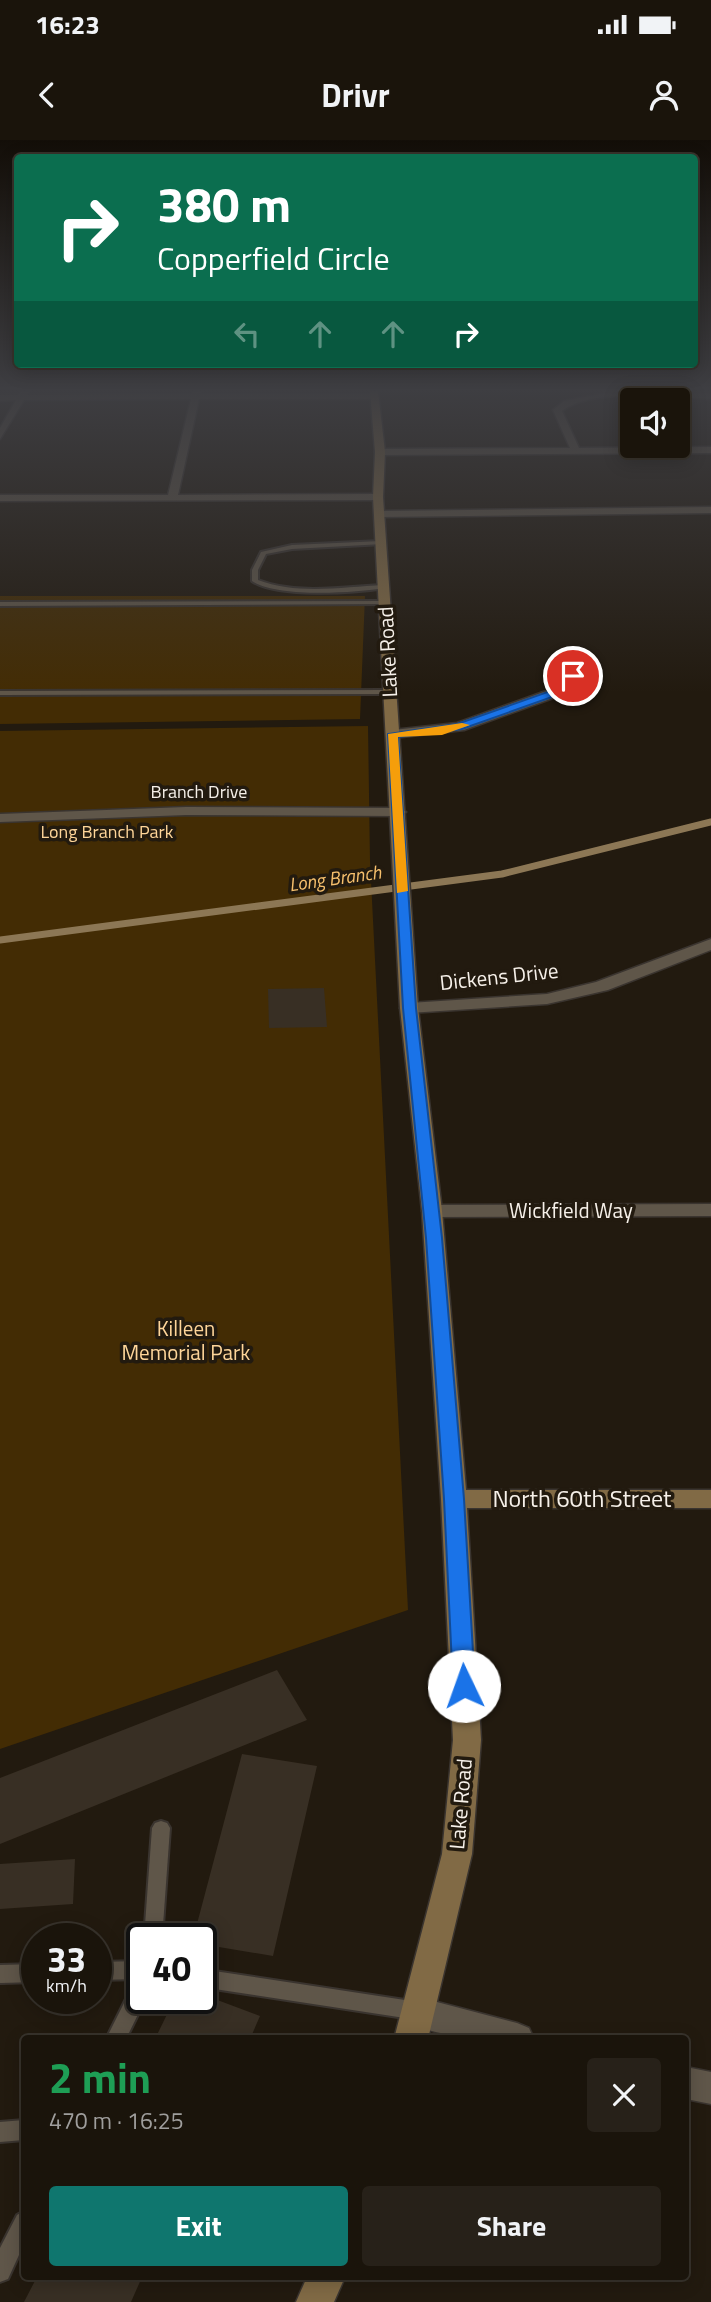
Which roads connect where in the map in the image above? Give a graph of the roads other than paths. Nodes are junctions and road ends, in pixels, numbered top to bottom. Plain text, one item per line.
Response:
1 (173, 492) edge
2 (378, 492) edge
3 (378, 497) junction
4 (172, 498) junction
5 (0, 499) edge
6 (711, 510) edge
7 (380, 514) junction
8 (381, 543) junction
9 (383, 587) junction
10 (386, 602) junction
11 (0, 604) edge
12 (573, 676) dead end
13 (390, 692) junction
14 (0, 694) edge
15 (393, 734) junction
16 (399, 812) junction
17 (0, 818) edge
18 (711, 944) edge
19 (409, 1008) junction
20 (711, 1210) edge
21 (432, 1212) junction
22 (454, 1499) junction
23 (711, 1499) edge
24 (161, 1828) dead end
25 (154, 1923) edge
26 (21, 1973) edge
27 (0, 1974) edge
28 (217, 1982) edge
29 (128, 2014) edge
30 (415, 2025) edge
31 (118, 2035) edge
32 (488, 2035) edge
33 (689, 2084) edge
34 (711, 2088) edge
35 (21, 2130) edge
36 (0, 2132) edge
37 (21, 2227) edge
38 (0, 2271) edge
39 (325, 2280) edge
40 (315, 2302) edge

1 - 4 street
2 - 3 street, Lake Road
3 - 4 street
3 - 7 street, Lake Road
4 - 5 street
6 - 7 street
7 - 8 street, Lake Road
8 - 9 street, Lake Road
8 - 9 lane
9 - 10 street, Lake Road
10 - 11 lane
10 - 13 street, Lake Road
12 - 15 street
13 - 14 lane
13 - 15 street, Lake Road
15 - 16 street, Lake Road
16 - 17 street, Branch Drive
16 - 19 street, Lake Road
18 - 19 street, Dickens Drive
19 - 21 street, Lake Road
20 - 21 street, Wickfield Way
21 - 22 street, Lake Road
22 - 23 street, North 60th Street
22 - 30 street, Lake Road
24 - 25 lane
26 - 27 lane
28 - 30 lane
29 - 31 lane
30 - 32 street
33 - 34 street
35 - 36 lane
37 - 38 lane
39 - 40 street

